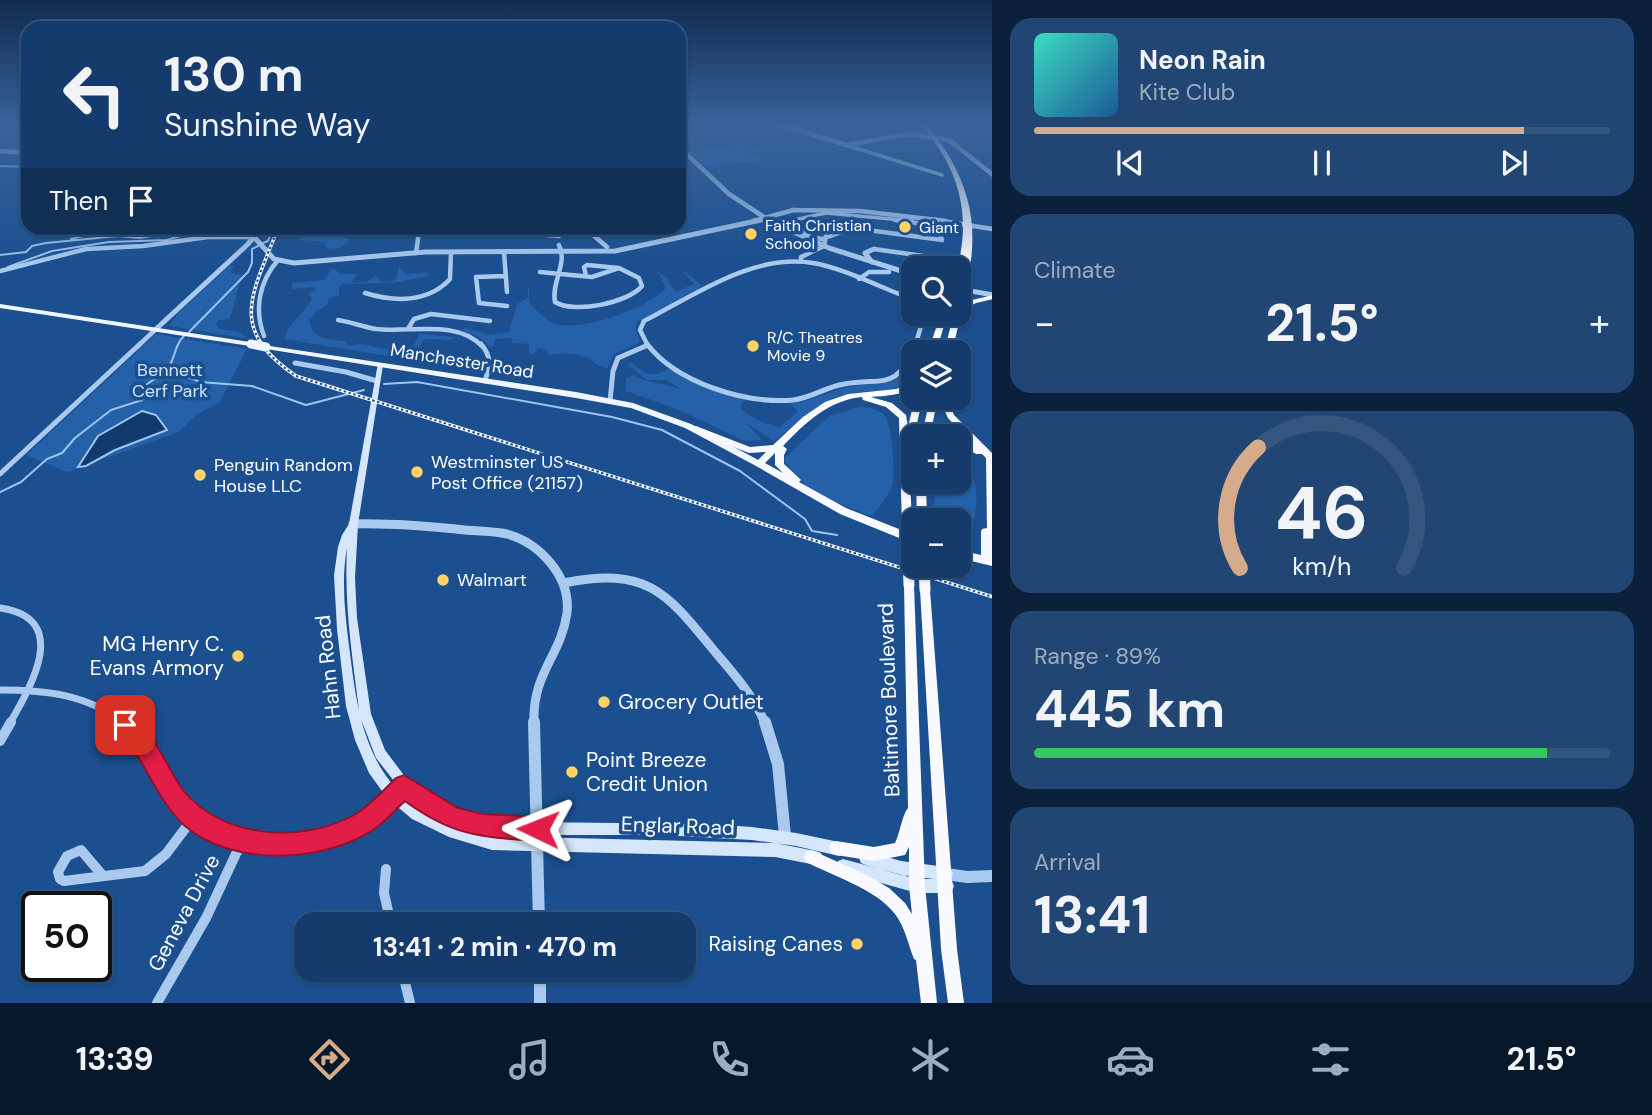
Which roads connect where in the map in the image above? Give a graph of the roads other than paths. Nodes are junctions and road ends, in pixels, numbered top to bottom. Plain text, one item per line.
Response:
1 (704, 172) edge
2 (932, 172) edge
3 (953, 172) edge
4 (961, 172) edge
5 (942, 175) dead end
6 (874, 213) junction
7 (763, 218) junction
8 (973, 226) junction
9 (992, 229) edge
10 (418, 235) edge
11 (559, 235) edge
12 (591, 235) edge
13 (254, 237) junction
14 (824, 237) junction
15 (607, 247) dead end
16 (820, 248) junction
17 (874, 249) joint
18 (451, 252) junction
19 (504, 252) junction
20 (560, 252) junction
21 (416, 253) junction
22 (923, 256) edge
23 (963, 256) edge
24 (278, 260) junction
25 (801, 260) junction
26 (879, 267) junction
27 (619, 268) junction
28 (971, 269) edge
29 (0, 271) edge
30 (901, 271) edge
31 (540, 272) dead end
32 (889, 272) junction
33 (901, 274) edge
34 (559, 275) junction
35 (505, 276) junction
36 (586, 276) junction
37 (856, 278) junction
38 (971, 290) edge
39 (507, 292) dead end
40 (365, 293) dead end
41 (901, 295) edge
42 (990, 295) edge
43 (971, 302) edge
44 (0, 306) edge
45 (507, 306) dead end
46 (338, 320) dead end
47 (490, 321) dead end
48 (921, 326) edge
49 (408, 329) junction
50 (156, 330) junction
51 (264, 336) dead end
52 (648, 345) junction
53 (295, 363) dead end
54 (380, 365) junction
55 (377, 381) junction
56 (485, 381) junction
57 (901, 391) edge
58 (610, 401) junction
59 (948, 410) edge
60 (903, 424) edge
61 (693, 428) junction
62 (971, 446) edge
63 (780, 448) junction
64 (761, 465) junction
65 (0, 474) edge
66 (906, 494) edge
67 (859, 519) junction
68 (353, 524) junction
69 (990, 532) edge
70 (901, 536) edge
71 (971, 551) edge
72 (971, 554) edge
73 (990, 558) edge
74 (925, 578) edge
75 (564, 583) junction
76 (0, 608) edge
77 (0, 690) edge
78 (27, 690) junction
79 (0, 741) edge
80 (404, 786) junction
81 (915, 789) junction
82 (394, 797) junction
83 (193, 818) junction
84 (538, 829) junction
85 (785, 836) junction
86 (243, 841) junction
87 (538, 844) junction
88 (836, 849) junction
89 (811, 856) junction
90 (386, 869) dead end
91 (916, 870) junction
92 (103, 876) junction
93 (992, 876) edge
94 (946, 880) junction
95 (917, 886) junction
96 (388, 912) edge
97 (539, 912) edge
98 (927, 979) junction
99 (405, 982) edge
100 (540, 982) edge
101 (157, 1003) edge
102 (410, 1003) edge
103 (540, 1003) edge
104 (929, 1003) edge
105 (956, 1003) edge

1 - 7 street
2 - 5 street
3 - 8 highway
4 - 8 highway
6 - 7 street
6 - 8 street
6 - 14 street
6 - 14 street
7 - 16 street
7 - 20 street
8 - 9 street
8 - 23 highway
8 - 28 highway
10 - 21 street
11 - 20 street
12 - 15 street
13 - 24 street
13 - 29 street
13 - 50 street
14 - 16 street
16 - 25 street
16 - 26 street
17 - 22 street
17 - 26 street
18 - 19 street
18 - 21 street
18 - 40 street
19 - 20 street
19 - 35 street
20 - 34 street
21 - 24 street
24 - 51 street
25 - 37 street
25 - 52 street
26 - 30 street
26 - 32 street
26 - 37 street
27 - 34 street
27 - 36 street
27 - 36 street
31 - 34 street
32 - 33 street
32 - 37 street
34 - 36 street
35 - 39 street
35 - 45 street
37 - 41 street
38 - 42 highway
42 - 43 highway
44 - 50 main road, Manchester Road
46 - 49 street
47 - 49 street
48 - 52 street
49 - 56 street
50 - 54 main road, Manchester Road, bridge
50 - 65 street
52 - 58 street
53 - 55 street
54 - 55 main road, Hahn Road
54 - 56 main road, Manchester Road
55 - 68 main road, Hahn Road
56 - 58 main road, Manchester Road
57 - 63 highway
58 - 61 main road, Manchester Road
59 - 69 highway
60 - 63 highway
61 - 63 highway
61 - 64 main road, Manchester Road
62 - 69 highway
63 - 64 highway
63 - 67 highway
64 - 67 highway, Manchester Road
66 - 81 highway, Baltimore Boulevard, bridge
67 - 70 highway, Manchester Road
68 - 75 street
68 - 80 main road, Hahn Road
68 - 82 main road, Hahn Road
69 - 71 highway
69 - 73 highway
72 - 73 highway
74 - 94 highway, bridge
75 - 84 street
75 - 85 street
76 - 78 street
77 - 78 street
78 - 79 street
78 - 83 street
80 - 82 street
80 - 84 main road, Englar Road
81 - 88 highway
81 - 91 highway, Baltimore Boulevard
82 - 86 street
82 - 87 main road, Englar Road
83 - 86 street
83 - 92 street
84 - 85 main road, Englar Road
84 - 87 street
85 - 88 main road, Englar Road
86 - 101 street, Geneva Drive
87 - 89 main road, Englar Road
87 - 97 street
88 - 91 main road, Englar Road
89 - 95 main road, Englar Road
89 - 98 highway
90 - 96 street
91 - 94 main road, Englar Road
91 - 95 highway, Baltimore Boulevard
92 - 92 street
93 - 94 street, Englar Road
94 - 95 main road, Englar Road
94 - 105 highway
95 - 98 highway, Baltimore Boulevard
98 - 104 highway, Baltimore Boulevard
99 - 102 street
100 - 103 street

